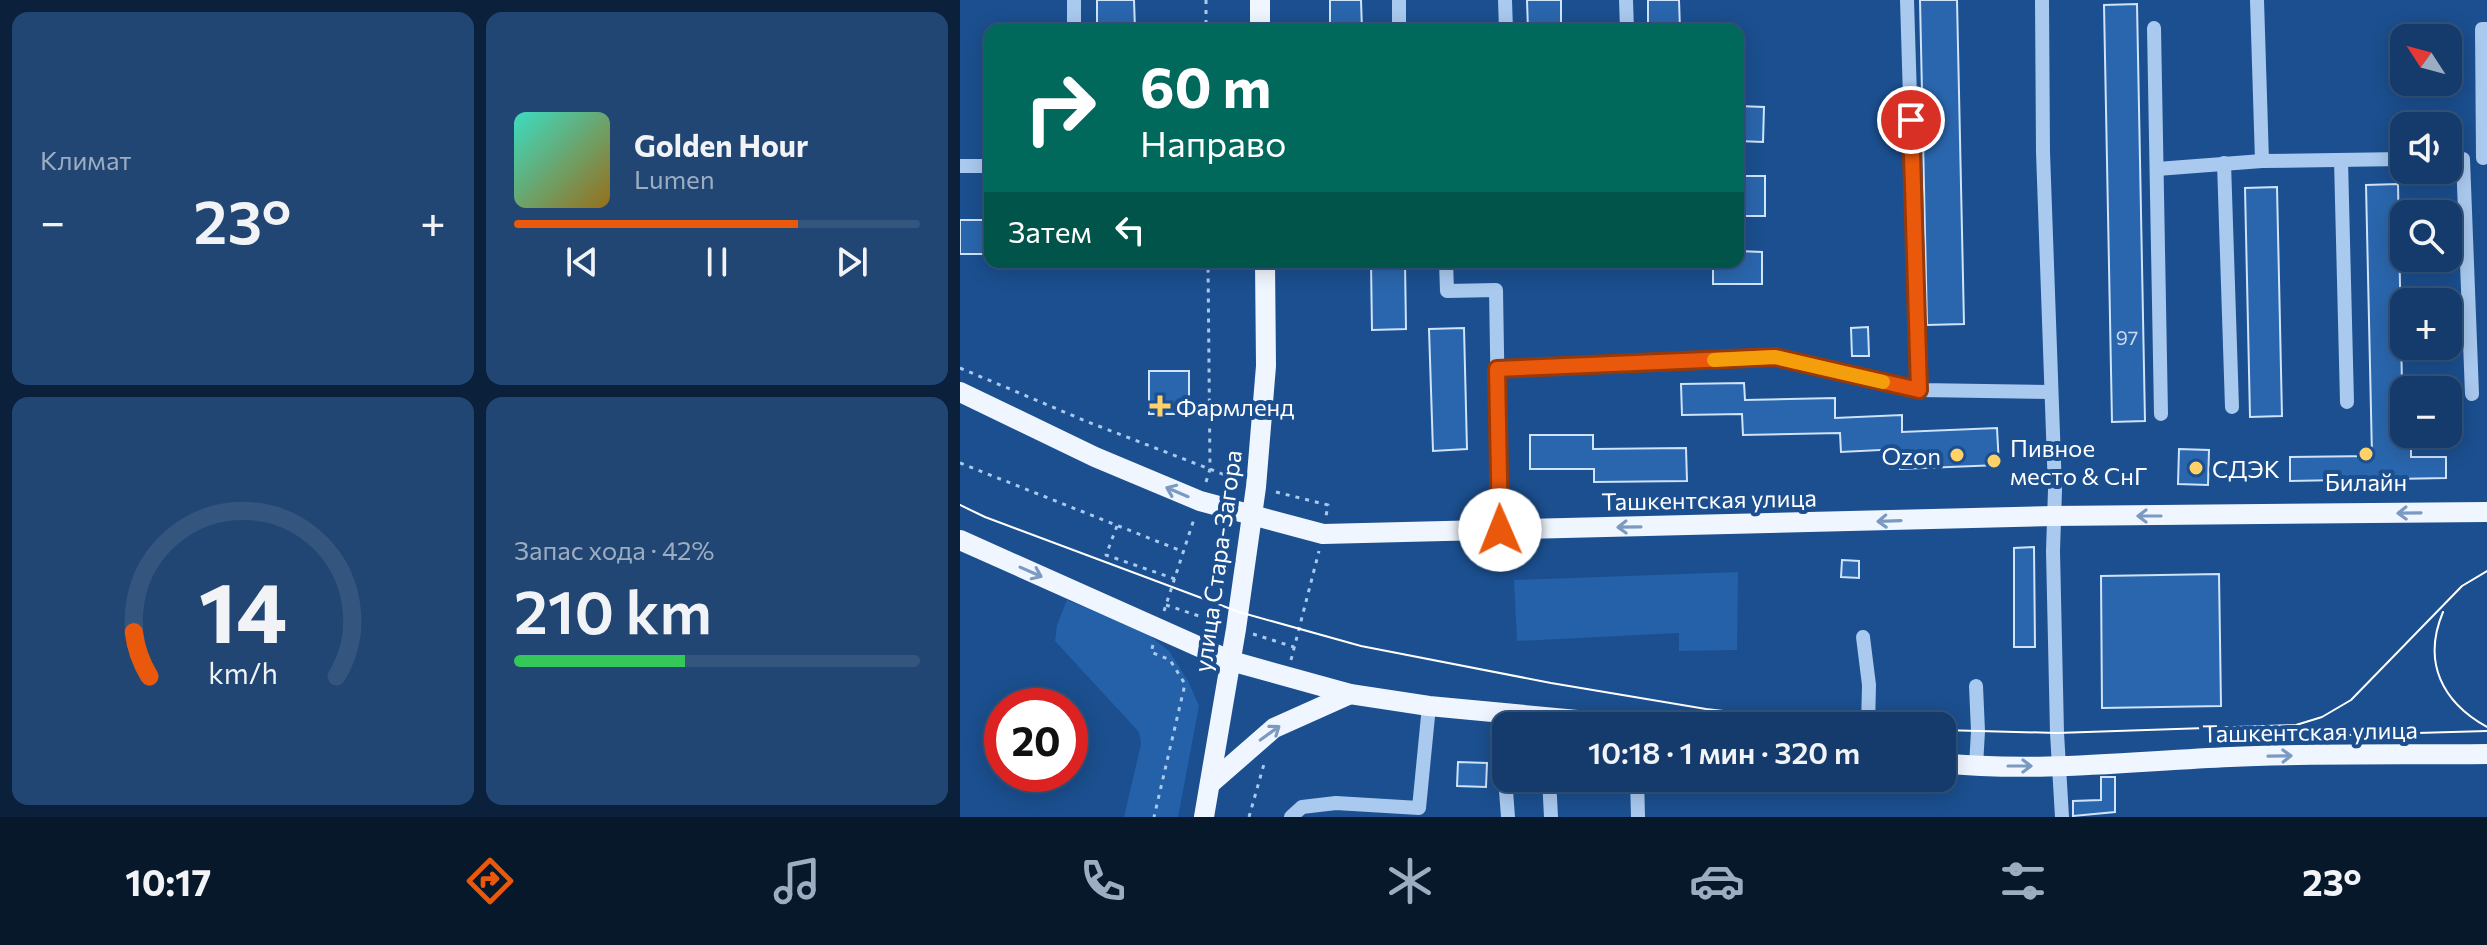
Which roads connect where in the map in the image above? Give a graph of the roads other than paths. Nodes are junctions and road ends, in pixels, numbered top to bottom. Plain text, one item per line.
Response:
1 (1074, 0) edge
2 (1260, 0) edge
3 (1399, 0) edge
4 (1505, 0) edge
5 (1626, 0) edge
6 (1907, 0) edge
7 (2042, 0) edge
8 (2257, 0) edge
9 (1074, 24) edge
10 (1260, 24) edge
11 (1399, 24) edge
12 (1506, 24) edge
13 (1627, 24) edge
14 (2154, 28) dead end
15 (2487, 29) edge
16 (2485, 158) edge
17 (2390, 159) edge
18 (2462, 159) edge
19 (2341, 160) junction
20 (2262, 161) junction
21 (2224, 163) junction
22 (960, 166) edge
23 (984, 166) edge
24 (2157, 169) junction
25 (2458, 184) edge
26 (1265, 268) edge
27 (1446, 268) edge
28 (1497, 369) junction
29 (1919, 390) junction
30 (960, 392) edge
31 (2050, 392) junction
32 (2472, 394) dead end
33 (2347, 402) dead end
34 (2232, 407) dead end
35 (2161, 414) dead end
36 (2487, 512) edge
37 (1252, 513) junction
38 (2053, 516) junction
39 (1500, 530) junction
40 (960, 540) edge
41 (1863, 637) dead end
42 (1231, 661) junction
43 (1976, 686) dead end
44 (1350, 694) junction
45 (1429, 706) junction
46 (1500, 712) edge
47 (1868, 712) edge
48 (2487, 754) edge
49 (1956, 764) edge
50 (2060, 765) junction
51 (1976, 766) junction
52 (1211, 783) junction
53 (1506, 792) edge
54 (1550, 792) edge
55 (1637, 792) edge
56 (1204, 817) edge
57 (1291, 817) edge
58 (1508, 817) edge
59 (1551, 817) edge
60 (1638, 817) edge
61 (2062, 817) edge

1 - 9 street
2 - 10 main road
3 - 11 street
4 - 12 street
5 - 13 street
6 - 29 street
7 - 31 street
8 - 20 street
14 - 24 street
15 - 16 street
16 - 18 street
17 - 19 street
19 - 20 street
19 - 33 street
20 - 21 street
21 - 24 street
21 - 34 street
22 - 23 street
24 - 35 street
25 - 32 street
26 - 37 main road, улица Стара-Загора
27 - 28 street
28 - 29 street
28 - 39 street
29 - 31 street
37 -> 30 main road, Ташкентская улица
31 - 38 street
36 -> 38 main road, Ташкентская улица
37 - 39 main road, Ташкентская улица
37 - 42 main road, улица Стара-Загора
38 -> 39 main road, Ташкентская улица
38 - 50 street
40 -> 42 main road
41 - 47 street
42 - 44 main road
42 - 52 main road, улица Стара-Загора
43 - 51 street
44 - 45 main road
52 -> 44 main road
45 - 46 main road
45 - 57 street
50 -> 48 main road, Ташкентская улица
49 - 51 main road, Ташкентская улица
51 -> 50 main road, Ташкентская улица
50 - 61 street
52 - 56 main road, улица Стара-Загора
53 - 58 street
54 - 59 street
55 - 60 street

